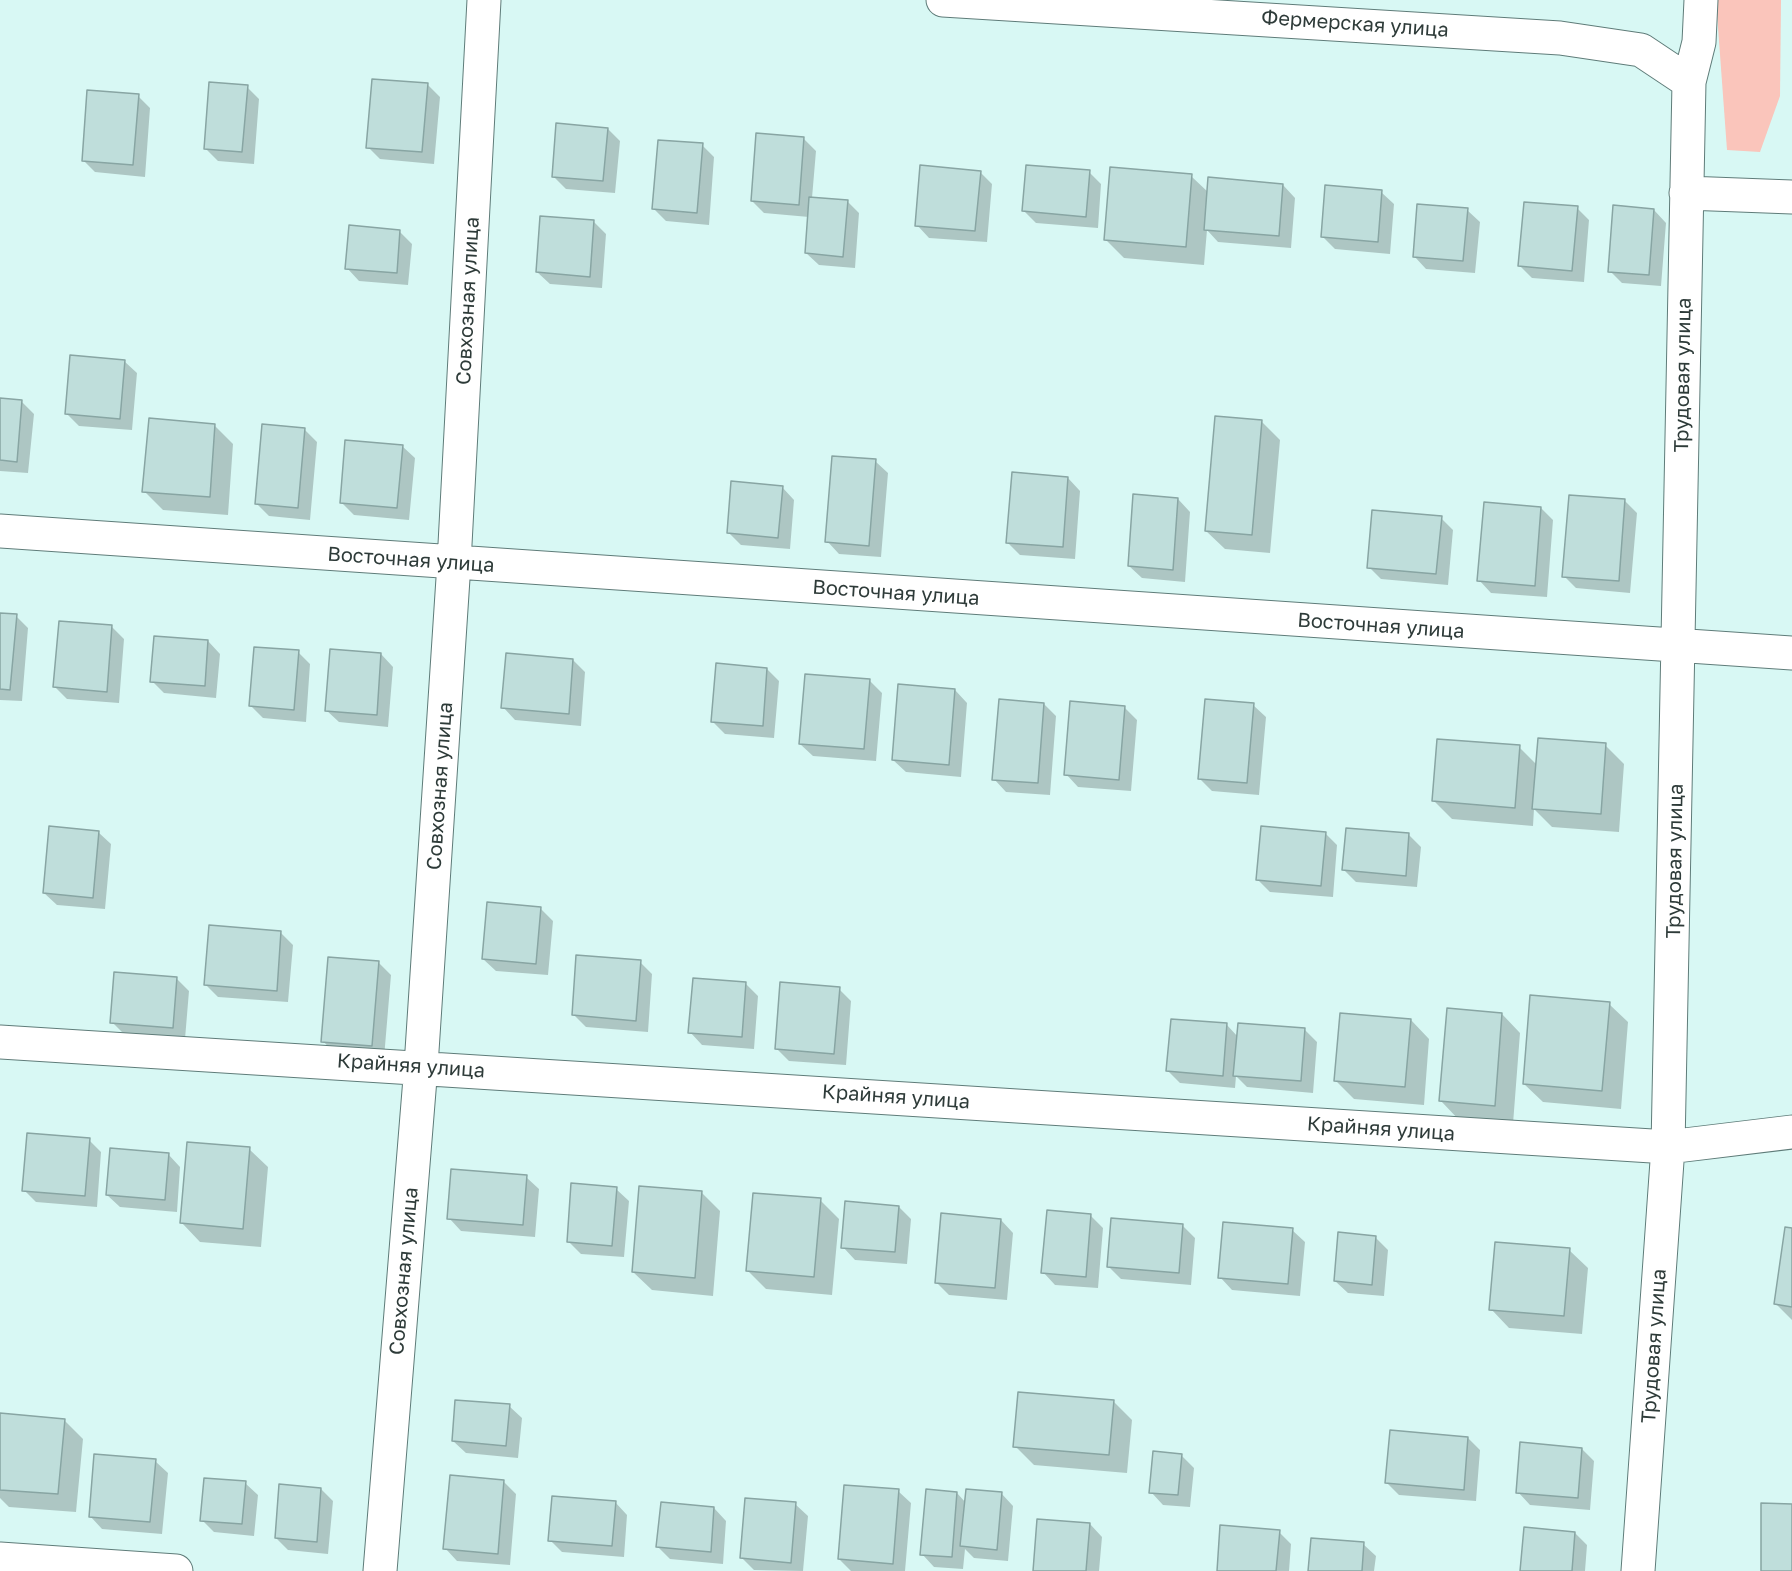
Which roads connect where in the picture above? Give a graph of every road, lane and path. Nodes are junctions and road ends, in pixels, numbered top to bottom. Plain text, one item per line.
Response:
1 (484, 0) edge
2 (943, 0) edge
3 (949, 0) edge
4 (1701, 0) edge
5 (1329, 11) edge
6 (1689, 82) junction
7 (1686, 194) junction
8 (1792, 197) edge
9 (0, 531) edge
10 (454, 563) junction
11 (1680, 646) junction
12 (1792, 653) edge
13 (0, 1042) edge
14 (421, 1066) junction
15 (1792, 1132) edge
16 (1668, 1147) junction
17 (0, 1559) edge
18 (176, 1571) edge
19 (380, 1571) edge
20 (1638, 1571) edge

1 - 10 street, Совхозная улица
2 - 3 street, Фермерская улица
3 - 5 street, Фермерская улица
4 - 6 street
5 - 6 street, Фермерская улица
6 - 7 street, Трудовая улица
7 - 8 street
7 - 11 street, Трудовая улица
9 - 10 street, Восточная улица
10 - 11 street, Восточная улица
10 - 14 street, Совхозная улица
11 - 12 street, Восточная улица
11 - 16 street, Трудовая улица
13 - 14 street, Крайняя улица
14 - 16 street, Крайняя улица
14 - 19 street, Совхозная улица
15 - 16 street, Крайняя улица
16 - 20 street, Трудовая улица
17 - 18 street

